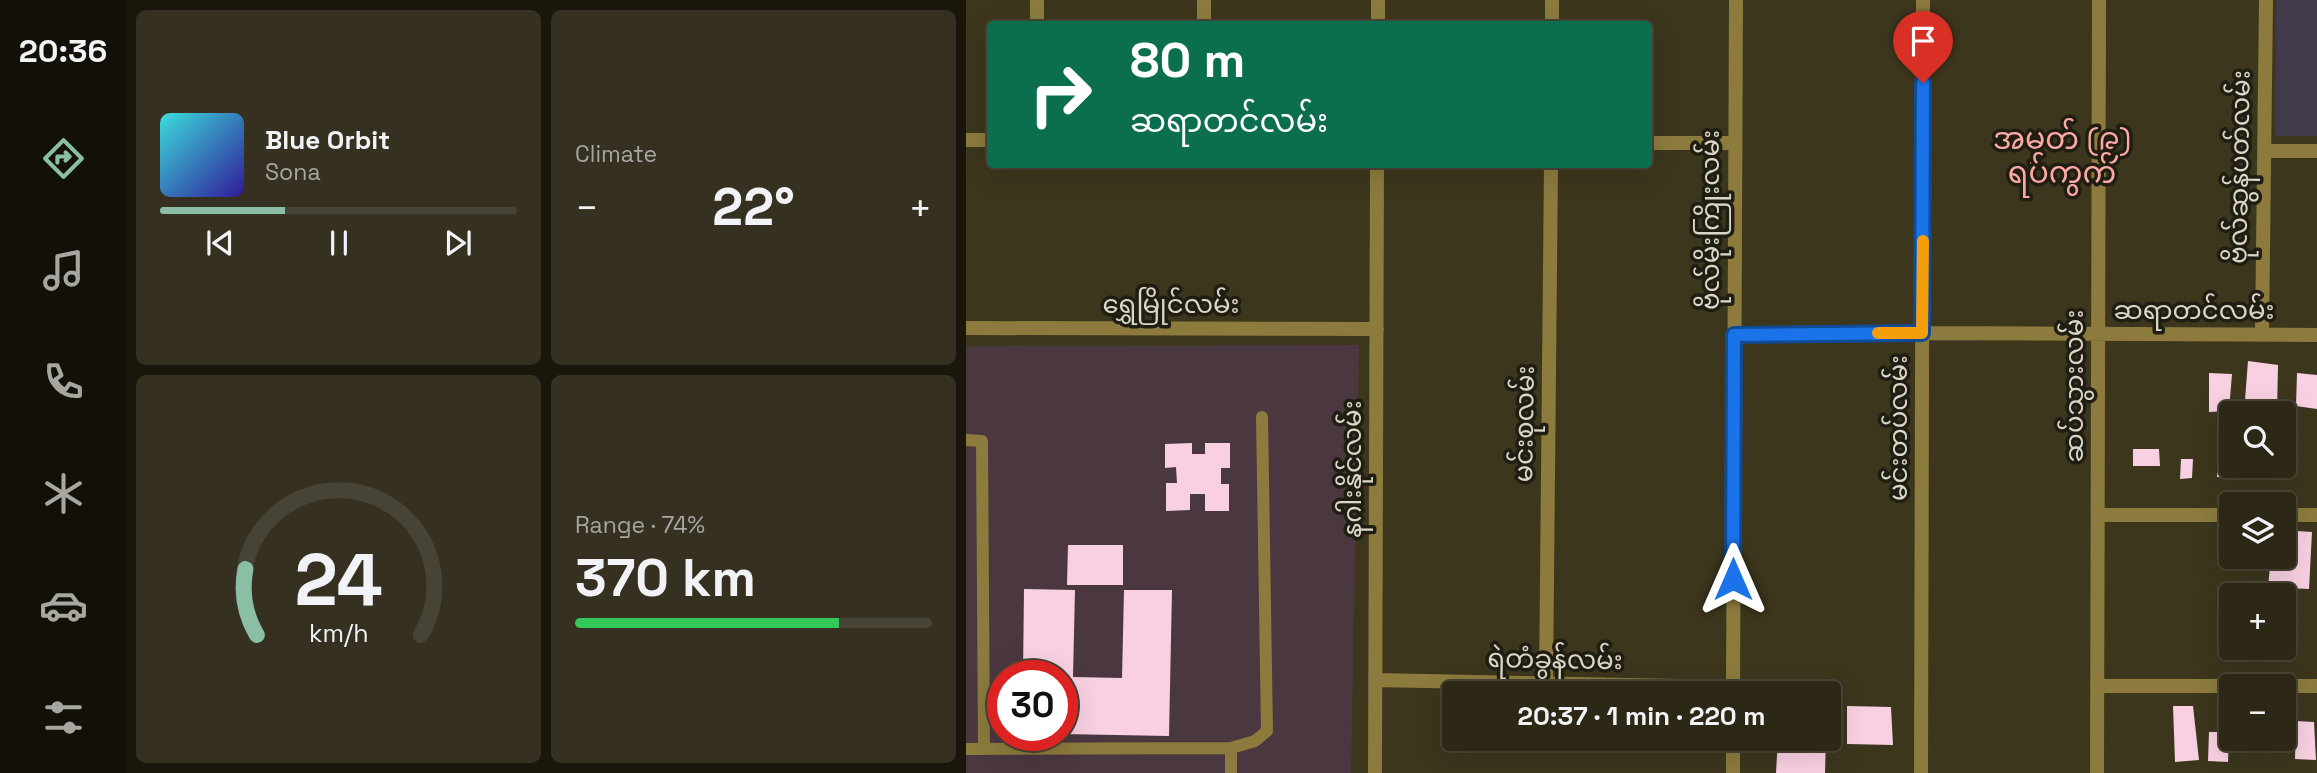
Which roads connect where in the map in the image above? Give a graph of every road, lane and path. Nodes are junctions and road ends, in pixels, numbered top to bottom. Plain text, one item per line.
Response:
1 (1037, 0) edge
2 (1204, 0) edge
3 (1378, 0) edge
4 (1552, 0) edge
5 (1736, 0) edge
6 (1923, 0) edge
7 (2099, 0) edge
8 (2266, 0) edge
9 (1037, 21) edge
10 (1204, 21) edge
11 (1378, 21) edge
12 (1552, 21) edge
13 (966, 140) edge
14 (987, 140) edge
15 (1652, 142) edge
16 (1735, 143) junction
17 (2264, 151) junction
18 (2317, 152) edge
19 (1377, 168) edge
20 (1551, 168) edge
21 (966, 328) edge
22 (1377, 329) junction
23 (1922, 333) junction
24 (2098, 334) junction
25 (2262, 334) junction
26 (1734, 335) junction
27 (2317, 335) edge
28 (1262, 417) dead end
29 (966, 440) edge
30 (2098, 515) junction
31 (2219, 515) edge
32 (2296, 515) edge
33 (2317, 515) edge
34 (1376, 680) junction
35 (1546, 681) edge
36 (1733, 681) edge
37 (1442, 682) edge
38 (2097, 686) junction
39 (2219, 686) edge
40 (2296, 686) edge
41 (2317, 686) edge
42 (1231, 748) junction
43 (966, 749) edge
44 (984, 749) junction
45 (1733, 751) edge
46 (1231, 773) edge
47 (1375, 773) edge
48 (1732, 773) edge
49 (1921, 773) edge
50 (2097, 773) edge

1 - 9 street
2 - 10 street
3 - 11 street
4 - 12 street
5 - 16 street, ဗိုလ်မိုးကြိုးလမ်း
6 - 23 street, မင်းတပ်လမ်း
7 - 24 street, ဆပ်သွားလမ်း
8 - 17 street, ဗိုလ်ဆွန်ပတ်လမ်း
13 - 14 street
15 - 16 street
16 - 26 street, ဗိုလ်မိုးကြိုးလမ်း
17 - 18 street
17 - 25 street, ဗိုလ်ဆွန်ပတ်လမ်း
19 - 22 street, နဂါးနိုင်လမ်း
20 - 35 street, မင်းစုလမ်း
21 - 22 street, ရွှေမြိုင်လမ်း
22 - 34 street, နဂါးနိုင်လမ်း
23 - 24 street, ဆရာတင်လမ်း
23 - 26 street, ဆရာတင်လမ်း
23 - 49 street, မင်းတပ်လမ်း
24 - 25 street, ဆရာတင်လမ်း
24 - 30 street, ဆပ်သွားလမ်း
25 - 27 street, ဆရာတင်လမ်း
26 - 36 street, ဗိုလ်မိုးကြိုးလမ်း
28 - 42 lane
29 - 44 lane
30 - 31 street
30 - 38 street, ဆပ်သွားလမ်း
32 - 33 street
34 - 37 street, ရဲတံခွန်လမ်း
34 - 47 street, နဂါးနိုင်လမ်း
38 - 39 street
38 - 50 street, ဆပ်သွားလမ်း
40 - 41 street
42 - 44 lane
42 - 46 lane
43 - 44 lane
45 - 48 street

